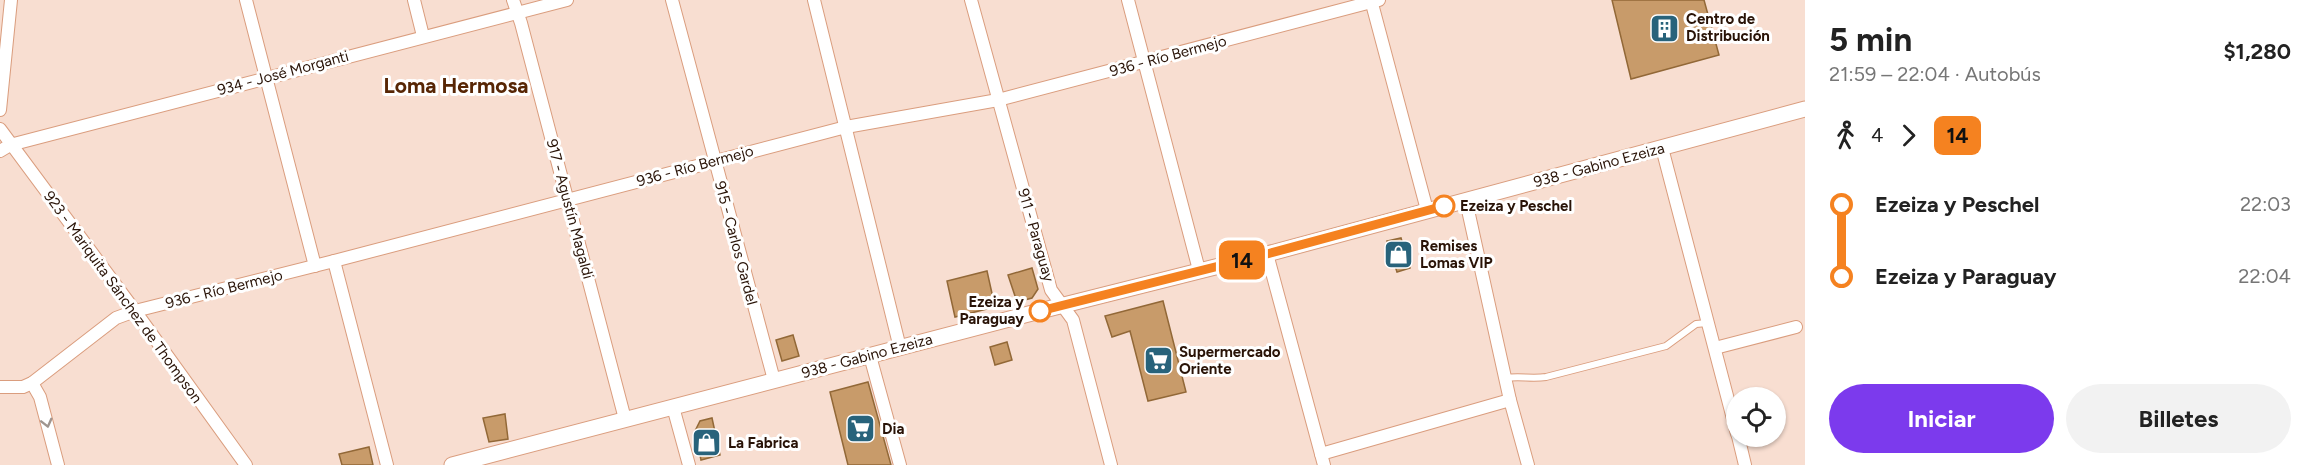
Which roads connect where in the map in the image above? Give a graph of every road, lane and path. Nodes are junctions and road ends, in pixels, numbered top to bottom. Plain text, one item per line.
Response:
1 (11, 0) edge
2 (246, 0) edge
3 (414, 0) edge
4 (513, 0) edge
5 (567, 0) edge
6 (672, 0) edge
7 (814, 0) edge
8 (971, 0) edge
9 (1128, 0) edge
10 (1374, 1) edge
11 (518, 13) junction
12 (423, 36) junction
13 (1144, 62) junction
14 (266, 78) junction
15 (998, 100) junction
16 (1805, 109) edge
17 (0, 110) edge
18 (846, 127) junction
19 (0, 129) edge
20 (3, 146) edge
21 (1662, 148) junction
22 (714, 161) junction
23 (568, 200) junction
24 (1466, 201) junction
25 (1427, 210) junction
26 (1267, 254) junction
27 (334, 261) junction
28 (315, 266) junction
29 (1199, 270) junction
30 (1062, 306) junction
31 (135, 311) junction
32 (1707, 323) junction
33 (1796, 327) dead end
34 (900, 348) junction
35 (1714, 348) junction
36 (870, 356) junction
37 (1506, 378) junction
38 (774, 380) junction
39 (32, 384) junction
40 (0, 387) edge
41 (1726, 393) edge
42 (1510, 400) junction
43 (673, 407) junction
44 (625, 419) junction
45 (1740, 447) edge
46 (1322, 459) edge
47 (475, 462) edge
48 (58, 465) edge
49 (246, 465) edge
50 (387, 465) edge
51 (452, 465) edge
52 (688, 465) edge
53 (900, 465) edge
54 (1111, 465) edge
55 (1528, 465) edge
56 (1745, 465) edge

1 - 17 street
2 - 14 street
3 - 12 street
4 - 11 street, 917 - Agustín Magaldi
5 - 11 street, 934 - José Morganti
6 - 22 street, 915 - Carlos Gardel
7 - 18 street
8 - 15 street, 911 - Paraguay
9 - 13 street
10 - 13 street, 936 - Río Bermejo
10 - 25 street
11 - 12 street, 934 - José Morganti
11 - 23 street, 917 - Agustín Magaldi
12 - 14 street, 934 - José Morganti
13 - 15 street, 936 - Río Bermejo
13 - 29 street
14 - 20 street, 934 - José Morganti
14 - 28 street
15 - 18 street, 936 - Río Bermejo
15 - 30 street, 911 - Paraguay
16 - 21 street, 938 - Gabino Ezeiza
18 - 22 street, 936 - Río Bermejo
18 - 34 street
19 - 20 street, 923 - Mariquita Sánchez de Thompson
20 - 31 street, 923 - Mariquita Sánchez de Thompson
21 - 24 street, 938 - Gabino Ezeiza
21 - 32 street
22 - 23 street, 936 - Río Bermejo
22 - 38 street, 915 - Carlos Gardel
23 - 27 street, 936 - Río Bermejo
23 - 44 street, 917 - Agustín Magaldi
24 - 25 street, 938 - Gabino Ezeiza
24 - 37 street
25 - 26 street, 938 - Gabino Ezeiza
26 - 29 street, 938 - Gabino Ezeiza
26 - 46 street
27 - 28 street, 936 - Río Bermejo
27 - 50 street
28 - 31 street, 936 - Río Bermejo
29 - 30 street, 938 - Gabino Ezeiza
30 - 34 street, 938 - Gabino Ezeiza
30 - 54 street, 911 - Paraguay
31 - 39 street, 936 - Río Bermejo
31 - 49 street, 923 - Mariquita Sánchez de Thompson
32 - 35 street
32 - 37 lane
33 - 35 street
34 - 36 street, 938 - Gabino Ezeiza
35 - 41 street
36 - 38 street, 938 - Gabino Ezeiza
36 - 53 street
37 - 42 street
38 - 43 street, 938 - Gabino Ezeiza
39 - 40 street
39 -> 48 street
42 - 46 street
42 - 55 street
43 - 44 street, 938 - Gabino Ezeiza
43 - 52 street
44 - 47 street, 938 - Gabino Ezeiza
45 - 56 street
47 - 51 street, 938 - Gabino Ezeiza

